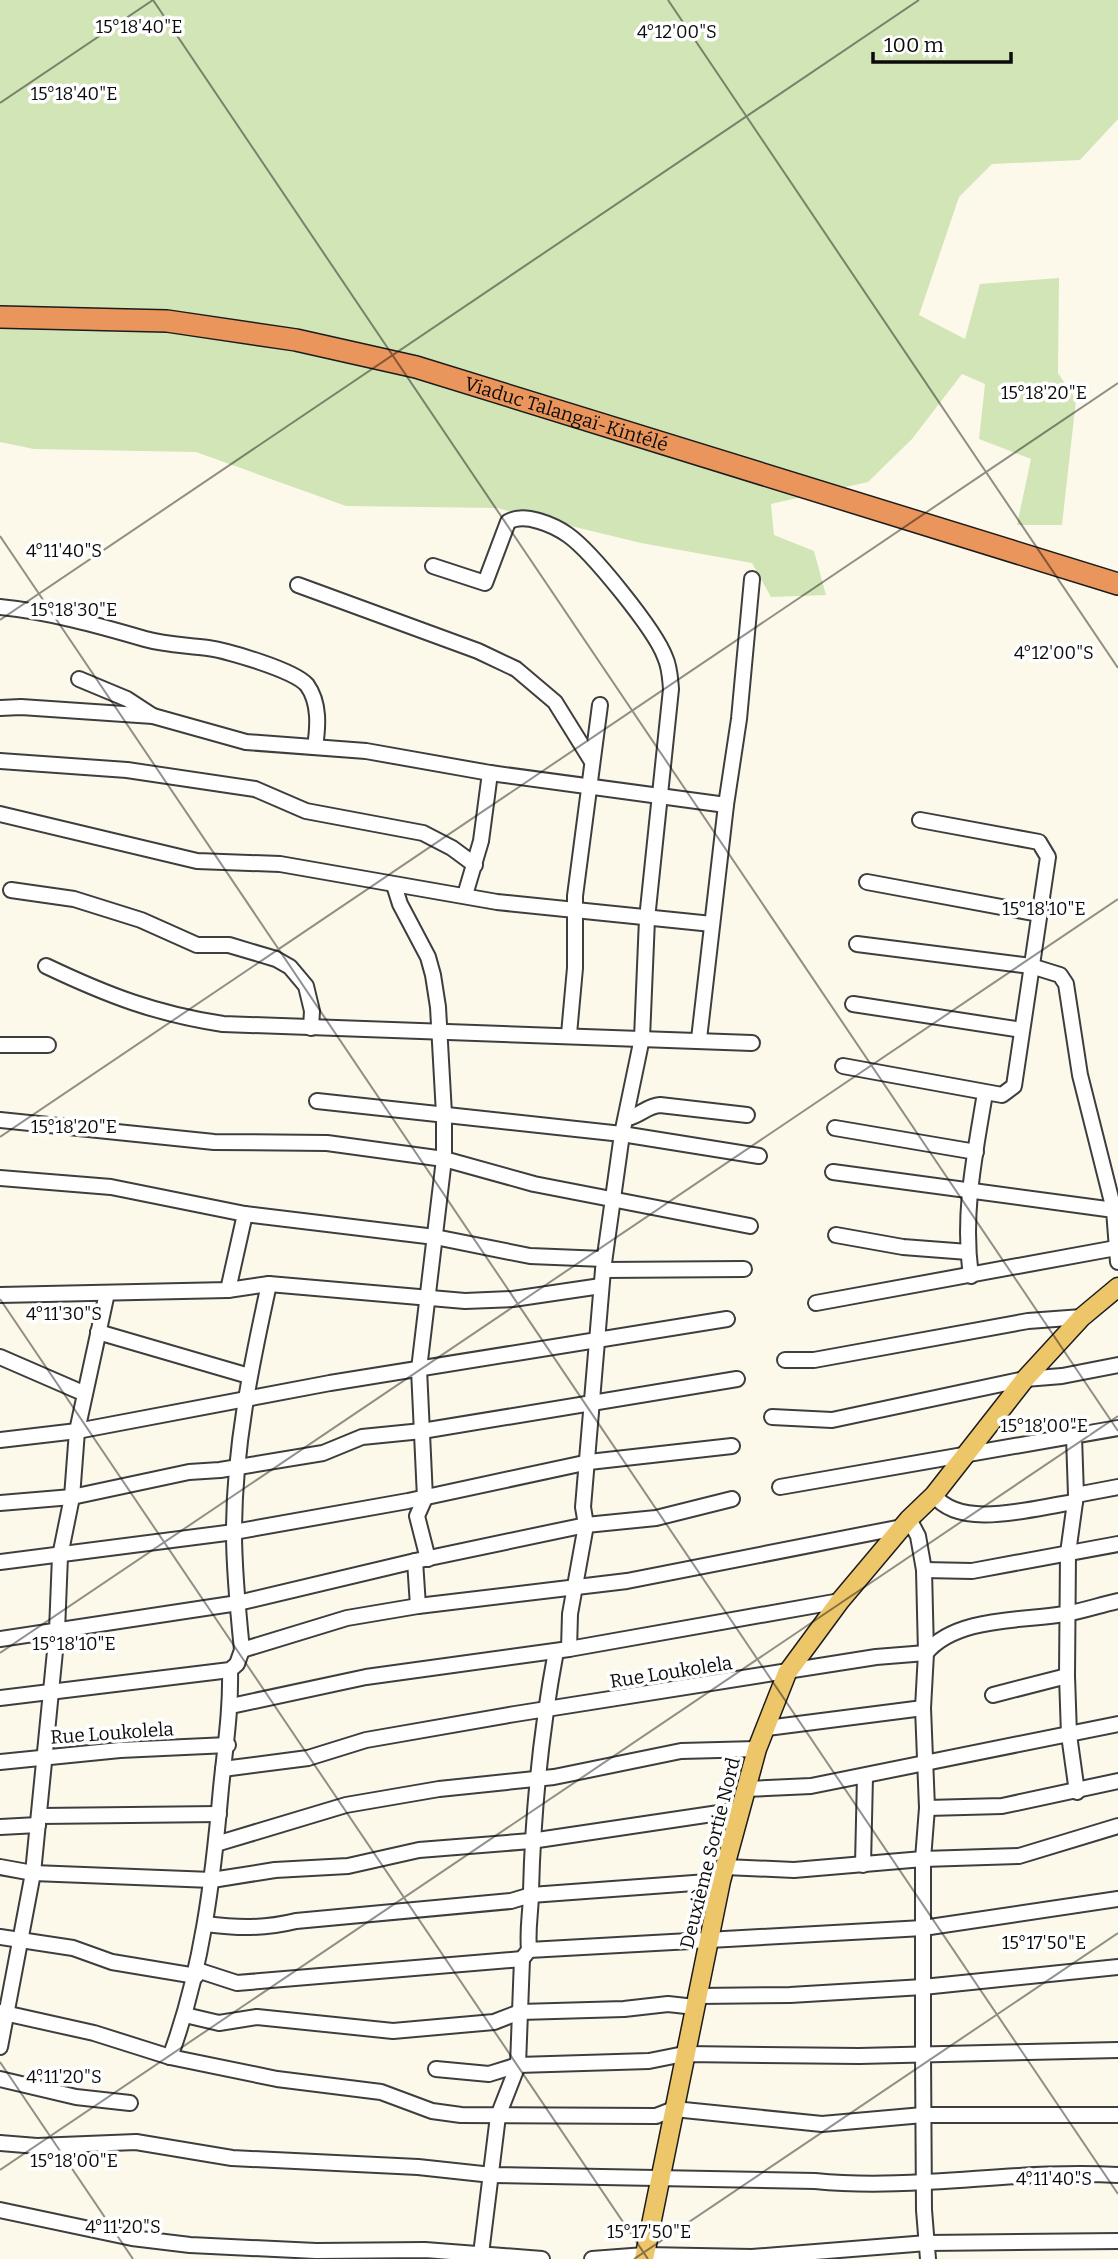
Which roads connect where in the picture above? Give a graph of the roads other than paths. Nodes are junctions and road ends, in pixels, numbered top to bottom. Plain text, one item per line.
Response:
1 (0, 305) edge
2 (0, 317) edge
3 (433, 566) dead end
4 (1118, 572) edge
5 (752, 579) dead end
6 (1118, 584) edge
7 (298, 585) dead end
8 (0, 607) edge
9 (79, 679) dead end
10 (600, 705) dead end
11 (0, 708) edge
12 (153, 716) junction
13 (315, 747) junction
14 (591, 760) junction
15 (0, 761) edge
16 (490, 773) junction
17 (587, 787) junction
18 (660, 796) junction
19 (726, 806) junction
20 (0, 814) edge
21 (920, 820) dead end
22 (475, 865) junction
23 (867, 882) dead end
24 (394, 885) junction
25 (11, 890) dead end
26 (465, 895) junction
27 (575, 910) junction
28 (1039, 914) junction
29 (647, 919) junction
30 (712, 924) junction
31 (857, 944) dead end
32 (46, 966) dead end
33 (1031, 966) junction
34 (853, 1004) dead end
35 (311, 1028) junction
36 (1022, 1030) junction
37 (439, 1033) junction
38 (569, 1034) junction
39 (642, 1038) junction
40 (699, 1039) junction
41 (752, 1043) dead end
42 (0, 1045) edge
43 (48, 1045) dead end
44 (843, 1066) dead end
45 (985, 1093) junction
46 (317, 1101) dead end
47 (443, 1114) junction
48 (747, 1115) dead end
49 (628, 1118) junction
50 (0, 1120) edge
51 (835, 1128) dead end
52 (622, 1134) junction
53 (976, 1152) junction
54 (759, 1156) dead end
55 (444, 1159) junction
56 (833, 1172) dead end
57 (0, 1178) edge
58 (969, 1192) junction
59 (614, 1199) junction
60 (1114, 1210) junction
61 (245, 1214) junction
62 (750, 1226) dead end
63 (836, 1236) dead end
64 (435, 1237) junction
65 (968, 1252) junction
66 (1117, 1255) edge
67 (604, 1264) junction
68 (744, 1269) dead end
69 (971, 1276) junction
70 (269, 1284) junction
71 (601, 1286) junction
72 (1118, 1287) edge
73 (228, 1290) junction
74 (107, 1293) junction
75 (0, 1295) edge
76 (426, 1296) junction
77 (816, 1303) dead end
78 (1082, 1317) junction
79 (727, 1319) dead end
80 (98, 1332) junction
81 (596, 1341) junction
82 (0, 1357) edge
83 (785, 1360) dead end
84 (1118, 1365) edge
85 (419, 1369) junction
86 (249, 1377) junction
87 (737, 1379) dead end
88 (1025, 1379) junction
89 (83, 1393) junction
90 (245, 1401) junction
91 (593, 1403) junction
92 (772, 1417) dead end
93 (1118, 1429) edge
94 (77, 1431) junction
95 (422, 1431) junction
96 (1074, 1437) junction
97 (0, 1440) edge
98 (732, 1446) dead end
99 (964, 1455) junction
100 (589, 1462) junction
101 (238, 1467) junction
102 (780, 1487) dead end
103 (1118, 1488) edge
104 (934, 1495) junction
105 (72, 1497) junction
106 (425, 1498) junction
107 (1076, 1498) junction
108 (732, 1499) dead end
109 (0, 1503) edge
110 (906, 1523) junction
111 (586, 1525) junction
112 (234, 1532) junction
113 (1118, 1544) edge
114 (1068, 1553) junction
115 (60, 1556) junction
116 (422, 1560) junction
117 (0, 1562) edge
118 (924, 1570) junction
119 (574, 1587) junction
120 (840, 1601) junction
121 (1118, 1601) edge
122 (238, 1603) junction
123 (418, 1606) junction
124 (1068, 1614) junction
125 (57, 1631) junction
126 (0, 1639) edge
127 (242, 1650) junction
128 (563, 1650) junction
129 (926, 1653) junction
130 (230, 1670) junction
131 (787, 1674) junction
132 (1068, 1676) junction
133 (52, 1692) junction
134 (993, 1695) dead end
135 (0, 1698) edge
136 (231, 1706) junction
137 (923, 1707) junction
138 (545, 1710) junction
139 (1118, 1724) edge
140 (767, 1728) junction
141 (1069, 1735) junction
142 (228, 1745) junction
143 (757, 1749) junction
144 (46, 1756) junction
145 (0, 1762) edge
146 (924, 1762) junction
147 (223, 1769) junction
148 (865, 1776) junction
149 (538, 1779) junction
150 (1118, 1781) edge
151 (745, 1789) junction
152 (1077, 1792) junction
153 (927, 1808) junction
154 (739, 1810) junction
155 (219, 1815) junction
156 (39, 1820) junction
157 (1118, 1826) edge
158 (0, 1827) edge
159 (531, 1841) junction
160 (216, 1844) junction
161 (923, 1859) junction
162 (863, 1866) junction
163 (0, 1867) edge
164 (33, 1873) junction
165 (723, 1874) junction
166 (212, 1880) junction
167 (531, 1895) junction
168 (1118, 1899) edge
169 (205, 1924) junction
170 (923, 1928) junction
171 (0, 1937) edge
172 (22, 1939) junction
173 (709, 1940) junction
174 (526, 1954) junction
175 (1118, 1967) edge
176 (197, 1973) junction
177 (923, 1987) junction
178 (696, 2002) junction
179 (4, 2012) edge
180 (520, 2012) junction
181 (185, 2015) junction
182 (0, 2047) edge
183 (1118, 2050) edge
184 (684, 2054) junction
185 (923, 2054) junction
186 (170, 2057) junction
187 (518, 2065) junction
188 (436, 2069) dead end
189 (0, 2079) edge
190 (130, 2103) dead end
191 (674, 2109) junction
192 (923, 2115) junction
193 (1118, 2115) edge
194 (498, 2116) junction
195 (0, 2143) edge
196 (492, 2175) junction
197 (1118, 2175) edge
198 (659, 2177) junction
199 (923, 2181) junction
200 (0, 2210) edge
201 (1118, 2241) edge
202 (927, 2243) junction
203 (234, 2254) edge
204 (481, 2254) junction
205 (645, 2257) edge
206 (542, 2259) edge
207 (592, 2259) edge
208 (928, 2259) edge

1 - 4 highway, Viaduc Talangaï-Kintélé
2 - 6 highway, Viaduc Talangaï-Kintélé
3 - 18 street
5 - 19 street
7 - 14 street
8 - 13 street
9 - 12 street
10 - 14 street
11 - 12 street
12 - 13 street
13 - 16 street
14 - 17 street
15 - 22 street
16 - 17 street
16 - 22 street
17 - 18 street
17 - 27 street
18 - 19 street
18 - 29 street
19 - 30 street
20 - 24 street
21 - 28 street
22 - 26 street
23 - 28 street
24 - 26 street
24 - 37 street
25 - 35 street
26 - 27 street
27 - 29 street
27 - 38 street
28 - 33 street
29 - 30 street
29 - 39 street
30 - 40 street
31 - 33 street
32 - 35 street
33 - 36 street
33 - 60 street
34 - 36 street
35 - 37 street
36 - 45 street
37 - 38 street
37 - 47 street
38 - 39 street
39 - 40 street
39 - 49 street
40 - 41 street
42 - 43 street
44 - 45 street
45 - 53 street
46 - 47 street
47 - 52 street
47 - 55 street
48 - 49 street
49 - 52 street
50 - 55 street
51 - 53 street
52 - 54 street
52 - 59 street
53 - 58 street
55 - 59 street
55 - 64 street
56 - 58 street
57 - 61 street
58 - 60 street
58 - 65 street
59 - 62 street
59 - 67 street
60 - 66 street
61 - 64 street
61 - 73 street
63 - 65 street
64 - 67 street
64 - 76 street
65 - 69 street
66 - 69 street
67 - 68 street
67 - 71 street
69 - 77 street
70 - 73 street
70 - 76 street
70 - 86 street
71 - 76 street
71 - 81 street
72 - 78 main road, Deuxième Sortie Nord
73 - 74 street
74 - 75 street
74 - 80 street
76 - 85 street
78 - 83 street
78 - 88 main road, Deuxième Sortie Nord
79 - 81 street
80 - 86 street
80 - 89 street
81 - 85 street
81 - 91 street
82 - 89 street
84 - 88 street
85 - 90 street
85 - 95 street
86 - 90 street
87 - 91 street
88 - 92 street
88 - 99 main road, Deuxième Sortie Nord
89 - 94 street
90 - 94 street
90 - 101 street
91 - 95 street
91 - 100 street
93 - 96 street
94 - 97 street
94 - 105 street
95 - 101 street
95 - 106 street
96 - 99 street
96 - 107 street
98 - 100 street
99 - 102 street
99 - 104 main road, Deuxième Sortie Nord
100 - 106 street
100 - 111 street
101 - 105 street
101 - 112 street
103 - 107 street
104 - 107 street
104 - 110 main road, Deuxième Sortie Nord
105 - 109 street
105 - 115 street
106 - 112 street
106 - 116 street
107 - 114 street
108 - 111 street
110 - 118 street
110 - 119 street
110 - 120 main road, Deuxième Sortie Nord
111 - 116 street
111 - 119 street
112 - 115 street
112 - 122 street
113 - 114 street
114 - 118 street
114 - 124 street
115 - 117 street
115 - 125 street
116 - 122 street
116 - 123 street
118 - 129 street
119 - 123 street
119 - 128 street
120 - 128 street
120 - 131 main road, Deuxième Sortie Nord
121 - 124 street, Rue Loukolela
122 - 125 street
122 - 127 street
123 - 127 street
124 - 129 street, Rue Loukolela
124 - 132 street
125 - 126 street
125 - 133 street
127 - 130 street
128 - 136 street
128 - 138 street
129 - 131 street, Rue Loukolela
129 - 137 street
130 - 133 street
130 - 136 street
131 - 138 street, Rue Loukolela
131 - 140 main road, Deuxième Sortie Nord
132 - 134 street
132 - 141 street
133 - 135 street
133 - 144 street
136 - 142 street
137 - 140 street
137 - 146 street
138 - 147 street, Rue Loukolela
138 - 149 street
139 - 141 street
140 - 143 main road, Deuxième Sortie Nord
141 - 146 street
141 - 152 street
142 - 144 street, Rue Loukolela
142 - 147 street
143 - 149 street
143 - 151 main road, Deuxième Sortie Nord
144 - 145 street, Rue Loukolela
144 - 156 street
146 - 148 street
146 - 153 street
147 - 155 street
148 - 151 street
148 - 162 street
149 - 159 street
149 - 160 street
150 - 152 street
151 - 154 main road, Deuxième Sortie Nord
152 - 153 street
153 - 161 street
154 - 159 street
154 - 165 main road, Deuxième Sortie Nord
155 - 156 street
155 - 160 street
156 - 158 street
156 - 164 street
157 - 161 street
159 - 166 street
159 - 167 street
160 - 166 street
161 - 162 street
161 - 170 street
162 - 165 street
163 - 164 street
164 - 166 street
164 - 172 street
165 - 167 street
165 - 173 main road, Deuxième Sortie Nord
166 - 169 street
167 - 169 street
167 - 174 street
168 - 170 street
169 - 176 street
170 - 173 street
170 - 177 street
171 - 172 street
172 - 176 street
172 - 179 street
173 - 174 street
173 - 178 main road, Deuxième Sortie Nord
174 - 176 street
174 - 180 street
175 - 177 street
176 - 181 street
177 - 178 street
177 - 185 street
178 - 180 street
178 - 184 main road, Deuxième Sortie Nord
179 - 182 street
179 - 186 street
180 - 181 street
180 - 187 street
181 - 186 street
183 - 185 street
184 - 185 street
184 - 187 street
184 - 191 main road, Deuxième Sortie Nord
185 - 192 street
186 - 194 street
187 - 188 street
187 - 194 street
189 - 190 street
191 - 192 street
191 - 194 street
191 - 198 main road, Deuxième Sortie Nord
192 - 193 street
192 - 199 street
194 - 196 street
195 - 196 street
196 - 198 street
196 - 204 street
197 - 199 street
198 - 199 street
198 - 205 main road, Deuxième Sortie Nord
199 - 202 street
200 - 203 street
201 - 202 street
202 - 205 street
202 - 208 street
203 - 204 street
204 - 206 street
205 - 207 street

